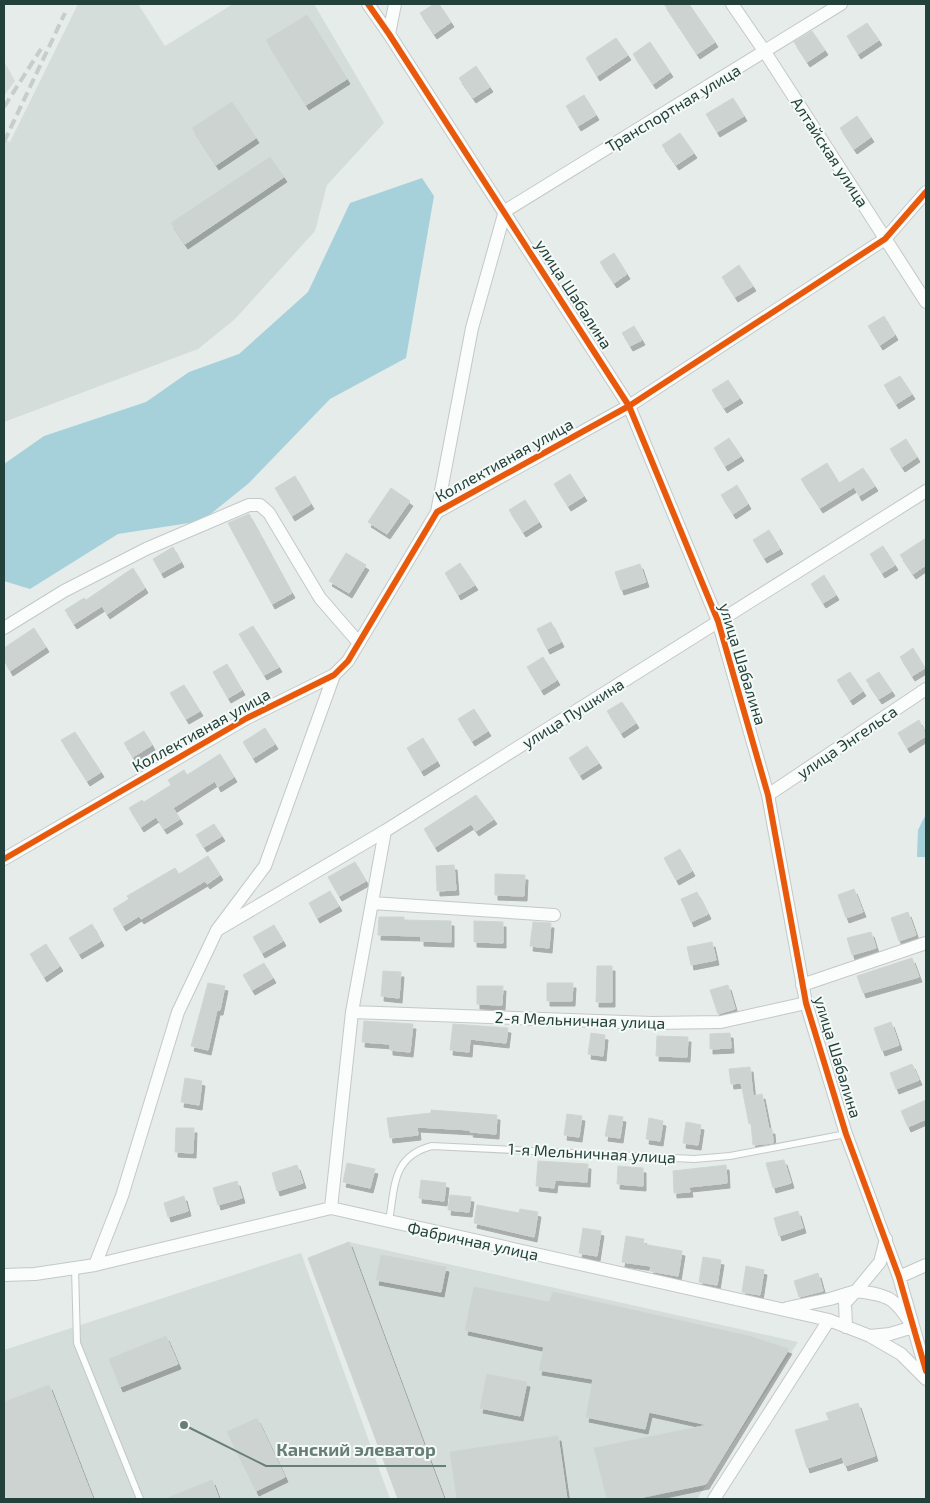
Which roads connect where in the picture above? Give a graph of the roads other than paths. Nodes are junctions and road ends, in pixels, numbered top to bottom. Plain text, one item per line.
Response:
1 (368, 4) edge
2 (395, 4) edge
3 (732, 4) edge
4 (841, 4) edge
5 (389, 34) junction
6 (765, 52) junction
7 (926, 192) edge
8 (505, 211) junction
9 (886, 239) junction
10 (926, 302) edge
11 (630, 406) junction
12 (926, 490) edge
13 (437, 512) junction
14 (718, 621) junction
15 (4, 628) edge
16 (359, 643) junction
17 (334, 675) junction
18 (926, 689) edge
19 (768, 795) junction
20 (385, 831) junction
21 (4, 858) edge
22 (372, 903) junction
23 (554, 915) dead end
24 (217, 930) junction
25 (926, 944) edge
26 (802, 985) junction
27 (806, 1002) junction
28 (352, 1012) junction
29 (846, 1134) junction
30 (331, 1208) junction
31 (388, 1222) junction
32 (886, 1239) junction
33 (95, 1265) junction
34 (926, 1265) edge
35 (75, 1268) junction
36 (4, 1275) edge
37 (899, 1277) junction
38 (856, 1291) junction
39 (782, 1310) junction
40 (829, 1320) junction
41 (846, 1326) junction
42 (913, 1327) junction
43 (870, 1336) junction
44 (926, 1371) edge
45 (926, 1379) edge
46 (140, 1499) edge
47 (714, 1499) edge

1 - 5 street, улица Шабалина
2 - 5 street
3 - 6 street, Алтайская улица
4 - 6 street, Транспортная улица
5 - 8 street, улица Шабалина
6 - 8 street, Транспортная улица
6 - 9 street, Алтайская улица
7 - 9 street, Коллективная улица
8 - 11 street, улица Шабалина
8 - 13 street
9 - 10 street, Алтайская улица
9 - 11 street, Коллективная улица
11 - 13 street, Коллективная улица
11 - 14 street, улица Шабалина
12 - 14 street, улица Пушкина
13 - 16 street, Коллективная улица
14 - 19 street, улица Шабалина
14 - 20 street, улица Пушкина
15 - 16 street
16 - 17 street, Коллективная улица
17 - 21 street, Коллективная улица
17 - 24 street
18 - 19 street, улица Энгельса
19 - 26 street, улица Шабалина
20 - 22 street
20 - 24 street, улица Пушкина
22 - 23 street
22 - 28 street
24 - 33 street
25 - 26 street
26 - 27 street, улица Шабалина
27 - 28 street, 2-я Мельничная улица
27 - 29 street, улица Шабалина
28 - 30 street
29 - 31 lane, 1-я Мельничная улица
29 - 32 street, улица Шабалина
30 - 31 street, Фабричная улица
30 - 33 street, Фабричная улица
31 - 39 street, Фабричная улица
32 - 37 street, улица Шабалина
32 - 38 street
33 - 35 street, Фабричная улица
34 - 37 street
35 - 36 street, Фабричная улица
35 - 46 lane
37 - 42 street, улица Шабалина
38 - 39 street
38 - 41 street
38 - 42 street
39 - 40 street, Фабричная улица
40 - 41 street, Фабричная улица
40 - 47 street
41 - 43 street, Фабричная улица
42 - 43 street
42 - 44 street, улица Шабалина
43 - 45 street, Фабричная улица

